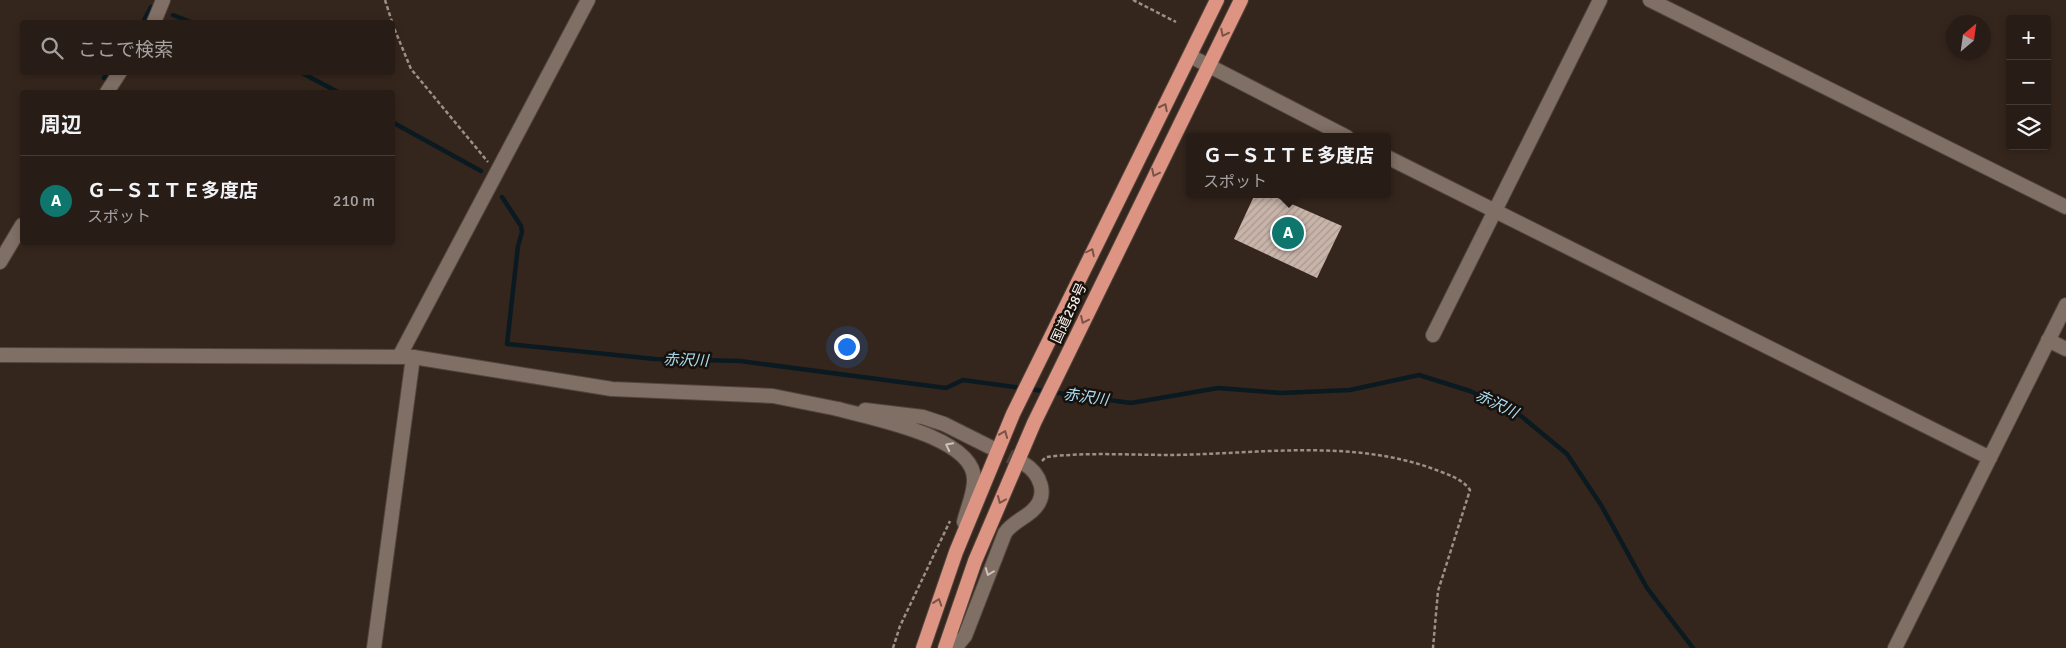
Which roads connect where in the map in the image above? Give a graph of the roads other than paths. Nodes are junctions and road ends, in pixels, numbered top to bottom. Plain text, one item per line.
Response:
1 (163, 0) edge
2 (588, 0) edge
3 (1217, 0) edge
4 (1241, 0) edge
5 (1600, 0) edge
6 (1650, 0) edge
7 (155, 20) edge
8 (1190, 56) junction
9 (1207, 66) junction
10 (118, 75) edge
11 (108, 90) edge
12 (1339, 133) edge
13 (1391, 159) edge
14 (2066, 207) edge
15 (1494, 211) junction
16 (20, 228) edge
17 (0, 262) edge
18 (2066, 305) edge
19 (1433, 335) dead end
20 (2048, 340) junction
21 (2066, 348) edge
22 (0, 355) edge
23 (406, 357) junction
24 (838, 409) junction
25 (990, 447) tunnel mouth
26 (1990, 458) junction
27 (1029, 466) tunnel mouth
28 (956, 552) junction
29 (374, 648) edge
30 (923, 648) edge
31 (945, 648) edge
32 (955, 648) edge
33 (1895, 648) edge

1 - 7 street
2 - 23 street
3 - 8 highway, 国道258号
4 -> 9 highway, 国道258号
5 - 15 street
6 - 14 street
8 - 9 street
28 -> 8 highway, 国道258号
9 - 12 street
9 -> 31 highway, 国道258号
10 - 11 street
13 - 15 street
15 - 19 street
15 - 26 street
16 - 17 street
18 - 20 street
20 - 21 street
20 - 26 street
22 - 23 street
23 - 24 street
23 - 29 street
24 - 25 street
28 -> 24 street
26 - 33 street
27 -> 32 street
30 -> 28 highway, 国道258号

